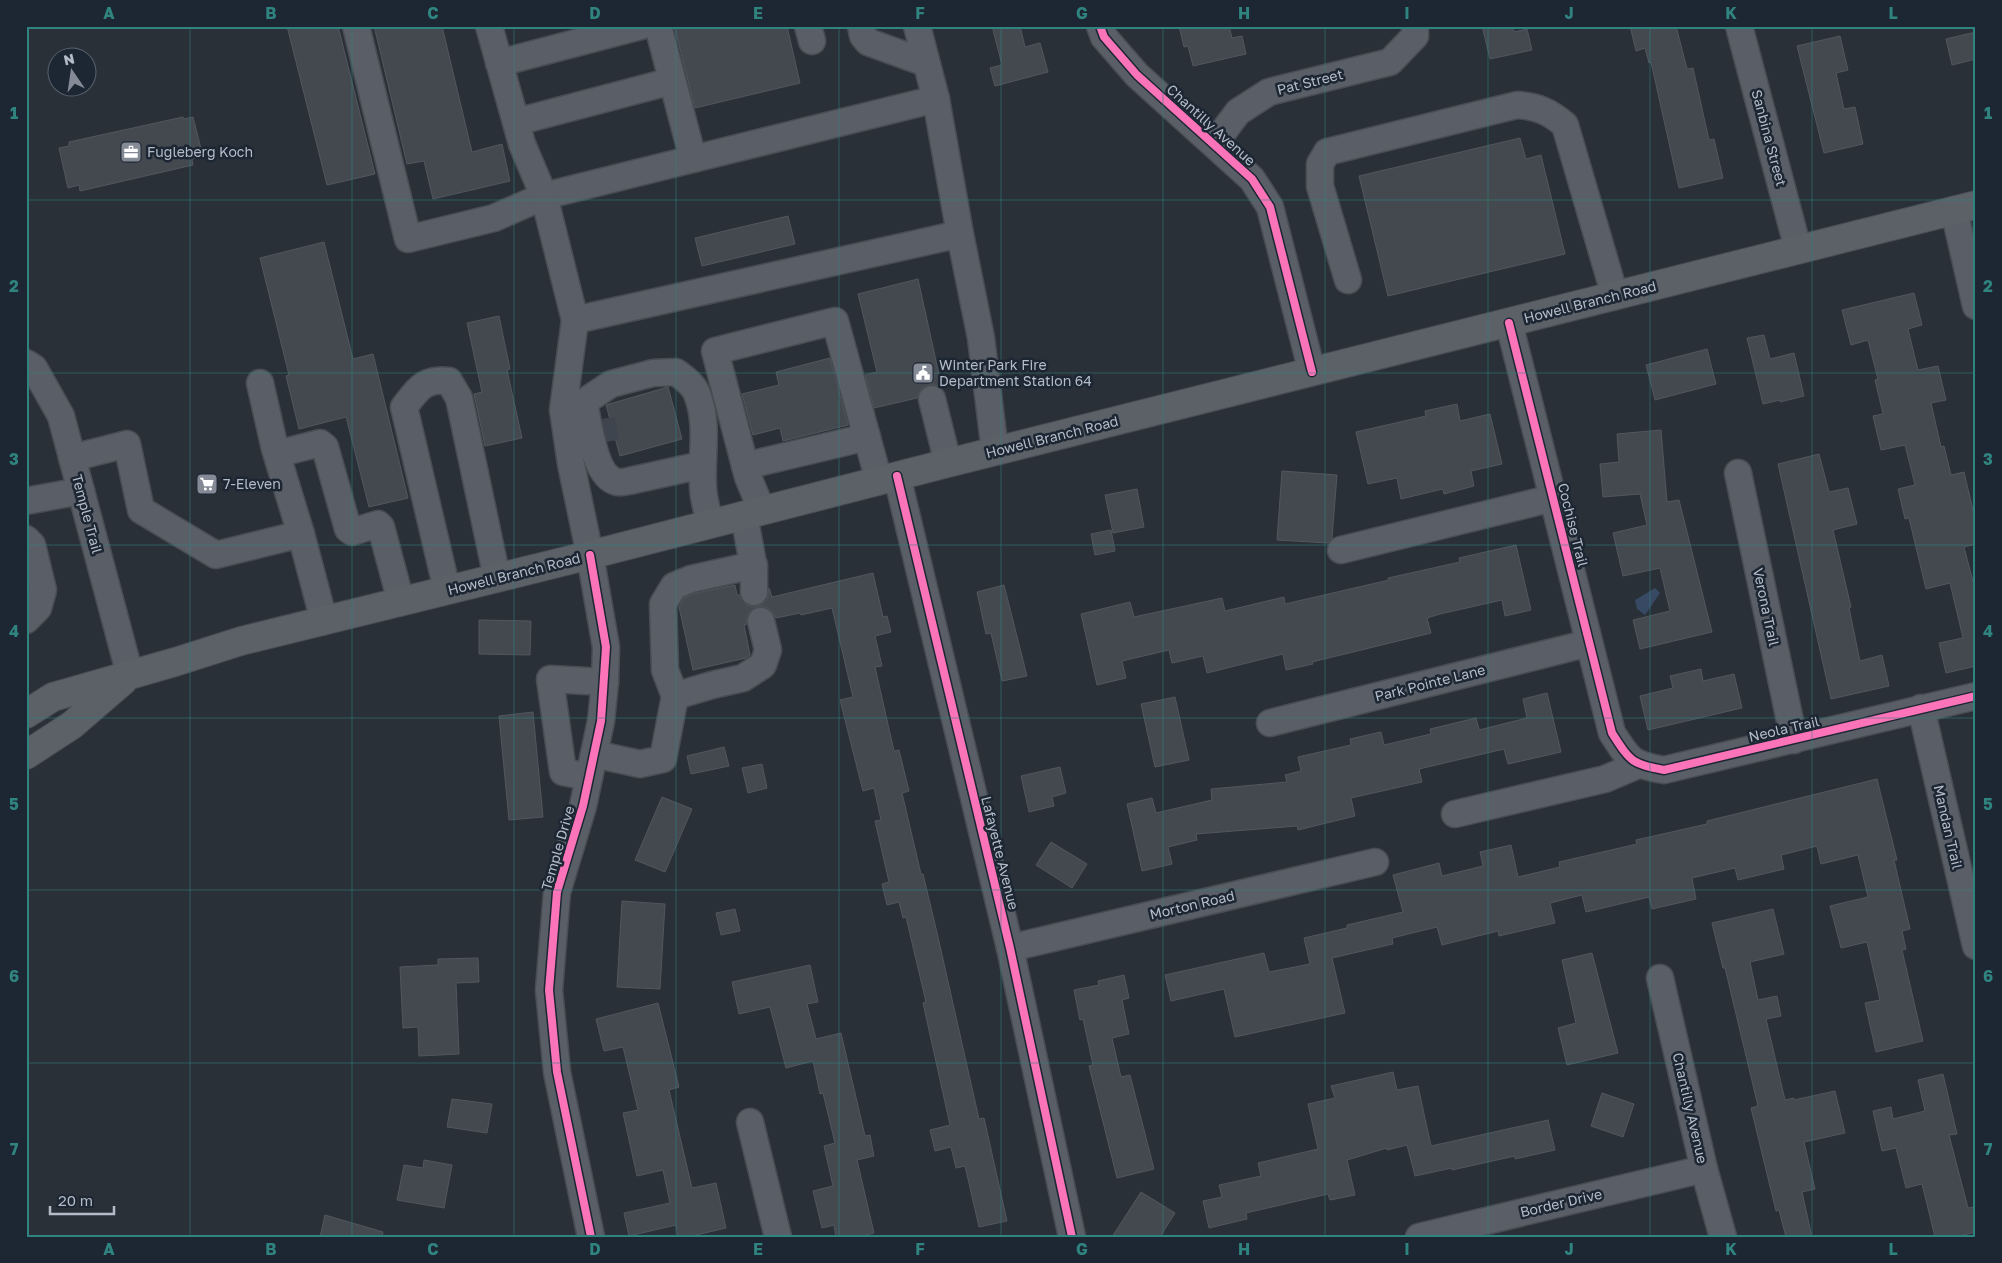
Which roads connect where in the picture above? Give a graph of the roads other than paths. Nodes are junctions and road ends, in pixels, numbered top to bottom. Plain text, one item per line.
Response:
1 (356, 26) edge
2 (489, 26) edge
3 (641, 26) edge
4 (658, 26) edge
5 (861, 26) edge
6 (917, 26) edge
7 (1100, 26) edge
8 (1739, 26) edge
9 (1415, 31) edge
10 (499, 63) junction
11 (926, 63) junction
12 (672, 81) junction
13 (936, 99) junction
14 (516, 122) junction
15 (1214, 144) junction
16 (693, 159) junction
17 (544, 196) junction
18 (1965, 207) edge
19 (960, 234) junction
20 (1798, 249) junction
21 (1348, 280) dead end
22 (1615, 296) junction
23 (1976, 306) edge
24 (575, 320) junction
25 (1509, 323) junction
26 (26, 363) edge
27 (1312, 372) junction
28 (260, 382) dead end
29 (932, 399) dead end
30 (592, 422) junction
31 (868, 437) junction
32 (995, 451) junction
33 (277, 454) junction
34 (72, 458) junction
35 (948, 463) junction
36 (702, 465) junction
37 (745, 466) junction
38 (1738, 473) dead end
39 (888, 478) junction
40 (81, 491) junction
41 (1553, 498) junction
42 (26, 501) edge
43 (753, 513) junction
44 (710, 524) junction
45 (301, 534) junction
46 (26, 539) edge
47 (1341, 550) dead end
48 (590, 555) junction
49 (754, 565) junction
50 (497, 578) junction
51 (447, 590) junction
52 (754, 592) dead end
53 (401, 602) junction
54 (26, 620) edge
55 (324, 621) junction
56 (761, 621) dead end
57 (1590, 642) junction
58 (130, 675) junction
59 (605, 682) junction
60 (675, 696) junction
61 (1976, 696) edge
62 (1921, 708) junction
63 (26, 714) edge
64 (1270, 723) dead end
65 (1794, 740) junction
66 (26, 754) edge
67 (592, 765) junction
68 (1638, 765) junction
69 (1455, 814) dead end
70 (1375, 862) dead end
71 (1976, 946) edge
72 (1010, 948) junction
73 (1660, 978) dead end
74 (750, 1122) dead end
75 (1704, 1169) junction
76 (591, 1237) edge
77 (778, 1237) edge
78 (1072, 1237) edge
79 (1419, 1237) edge
80 (1723, 1237) edge

1 - 17 street
2 - 10 street
3 - 10 street
4 - 12 street
5 - 11 street
6 - 11 street
7 - 15 street, Chantilly Avenue
8 - 20 street, Sanbina Street
9 - 15 street, Pat Street
10 - 14 street
11 - 13 street
12 - 14 street
12 - 16 street
13 - 16 street
13 - 19 street
14 - 17 street
15 - 27 street, Chantilly Avenue
16 - 17 street
17 - 24 street
18 - 20 main road, Howell Branch Road
18 - 23 street
19 - 24 street
19 - 32 street
20 - 22 main road, Howell Branch Road
21 - 22 street
22 - 25 main road, Howell Branch Road
24 - 30 street, Temple Drive
25 - 27 main road, Howell Branch Road
25 - 41 street, Cochise Trail
26 - 34 street, Temple Trail
27 - 32 main road, Howell Branch Road
28 - 33 street
29 - 35 street
30 - 36 street
30 - 36 street
30 - 48 street, Temple Drive
31 - 37 street
31 - 37 street, Lafayette Avenue
31 - 39 street, Lafayette Avenue
32 - 35 main road, Howell Branch Road
33 - 45 street
33 - 53 street
34 - 40 street, Temple Trail
34 - 45 street
35 - 39 main road, Howell Branch Road
36 - 44 street
37 - 43 street
38 - 65 street, Verona Trail
39 - 43 main road, Howell Branch Road
39 - 72 street, Lafayette Avenue
40 - 42 street
40 - 58 street, Temple Trail
41 - 47 street
41 - 57 street, Cochise Trail
43 - 44 main road, Howell Branch Road
43 - 49 street
44 - 48 main road, Howell Branch Road
45 - 55 street
46 - 54 street
48 - 50 main road, Howell Branch Road
48 - 59 street, Temple Drive
49 - 52 street
49 - 60 street
50 - 51 main road, Howell Branch Road
50 - 51 street
51 - 53 main road, Howell Branch Road
53 - 55 main road, Howell Branch Road
55 - 58 main road, Howell Branch Road
56 - 60 street
57 - 64 street, Park Pointe Lane
57 - 68 street, Cochise Trail
58 - 63 main road, Howell Branch Road
58 - 66 main road, Howell Branch Road
59 - 67 street, Temple Drive
59 - 67 street
60 - 67 street
61 - 62 street, Neola Trail
62 - 65 street, Neola Trail
62 - 71 street, Mandan Trail
65 - 68 street, Neola Trail
67 - 76 street, Temple Drive
68 - 69 street
70 - 72 street, Morton Road
72 - 78 street, Lafayette Avenue
73 - 75 street, Chantilly Avenue
74 - 77 street
75 - 79 street, Border Drive
75 - 80 street, Chantilly Avenue

